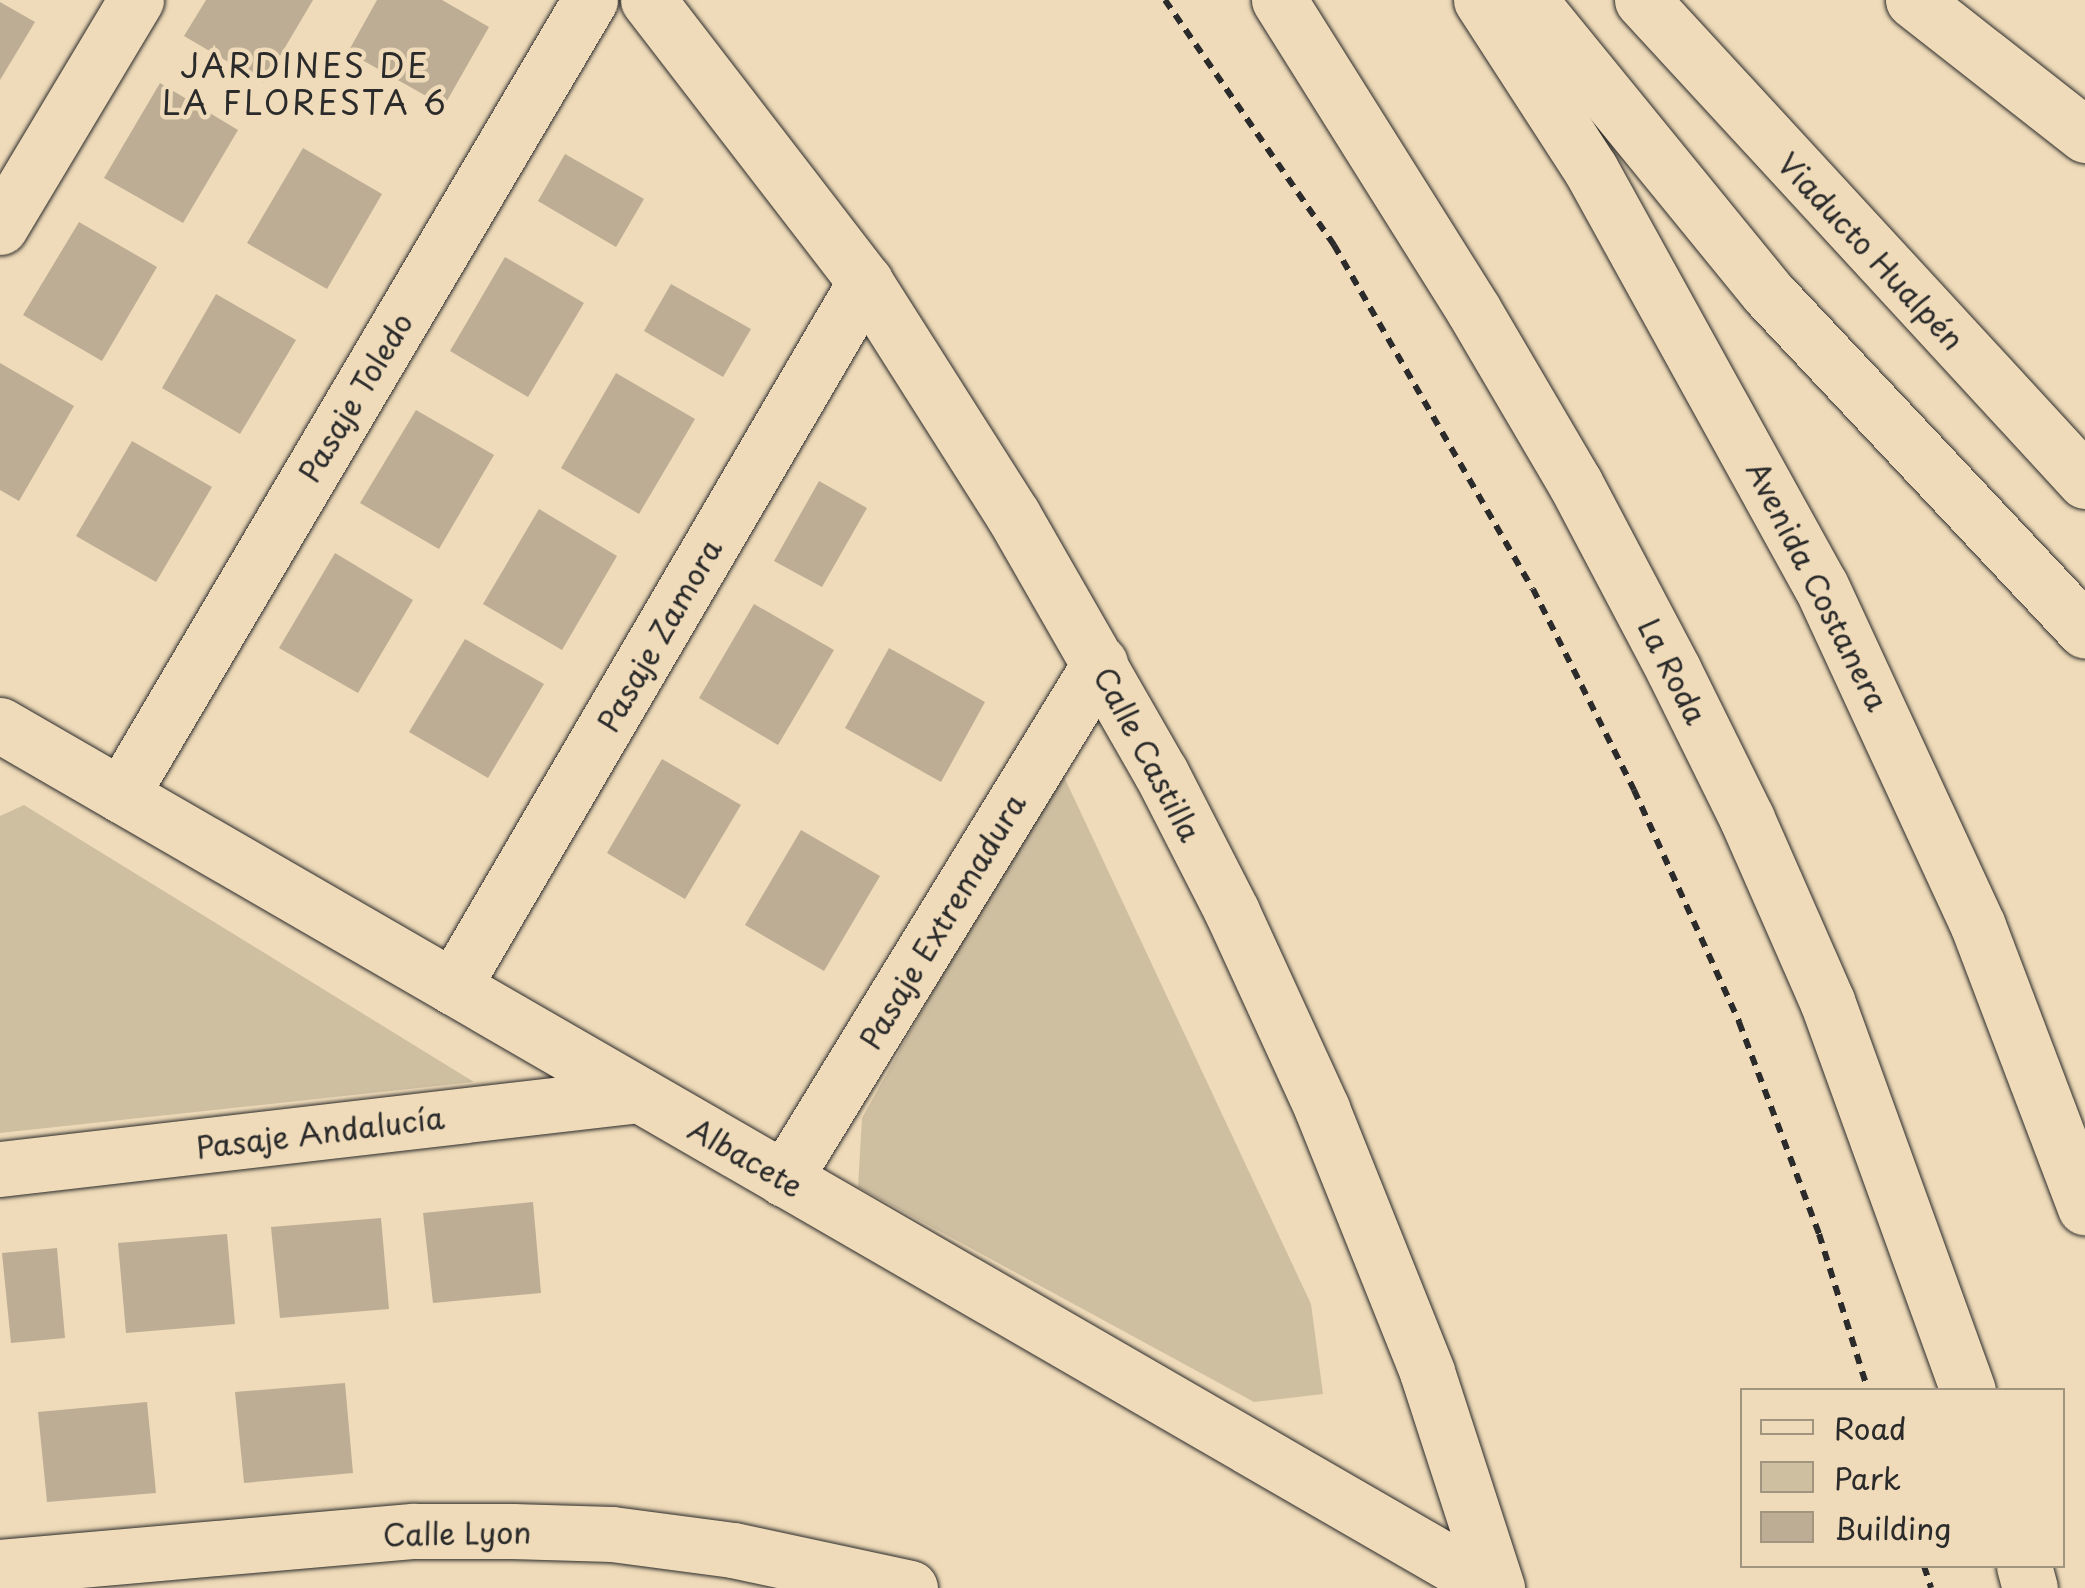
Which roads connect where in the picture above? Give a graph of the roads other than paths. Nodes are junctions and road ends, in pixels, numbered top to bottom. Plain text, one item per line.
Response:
1 (136, 0) edge
2 (590, 0) edge
3 (648, 0) edge
4 (1279, 0) edge
5 (1481, 0) edge
6 (1529, 0) edge
7 (1913, 0) edge
8 (1650, 11) edge
9 (2085, 134) edge
10 (0, 227) edge
11 (866, 282) junction
12 (2085, 482) edge
13 (2085, 631) edge
14 (1100, 663) junction
15 (0, 725) edge
16 (121, 794) junction
17 (453, 987) junction
18 (640, 1095) junction
19 (0, 1169) edge
20 (784, 1179) junction
21 (2085, 1207) edge
22 (1967, 1388) edge
23 (0, 1566) edge
24 (910, 1588) edge
25 (1495, 1588) edge

1 - 10 main road
2 - 16 main road, Pasaje Toledo
3 - 11 main road, Calle Castilla
4 - 22 main road, La Roda
5 - 21 main road, Avenida Costanera
6 - 13 main road
7 - 9 main road
8 - 12 main road, Viaducto Hualpén
11 - 14 main road, Calle Castilla
11 - 17 main road, Pasaje Zamora
14 - 20 main road, Pasaje Extremadura
14 - 25 main road, Calle Castilla
15 - 16 main road, Albacete
16 - 17 main road, Albacete
17 - 18 main road, Albacete
18 - 19 main road, Pasaje Andalucía
18 - 20 main road, Albacete
20 - 25 main road, Albacete
23 - 24 main road, Calle Lyon

